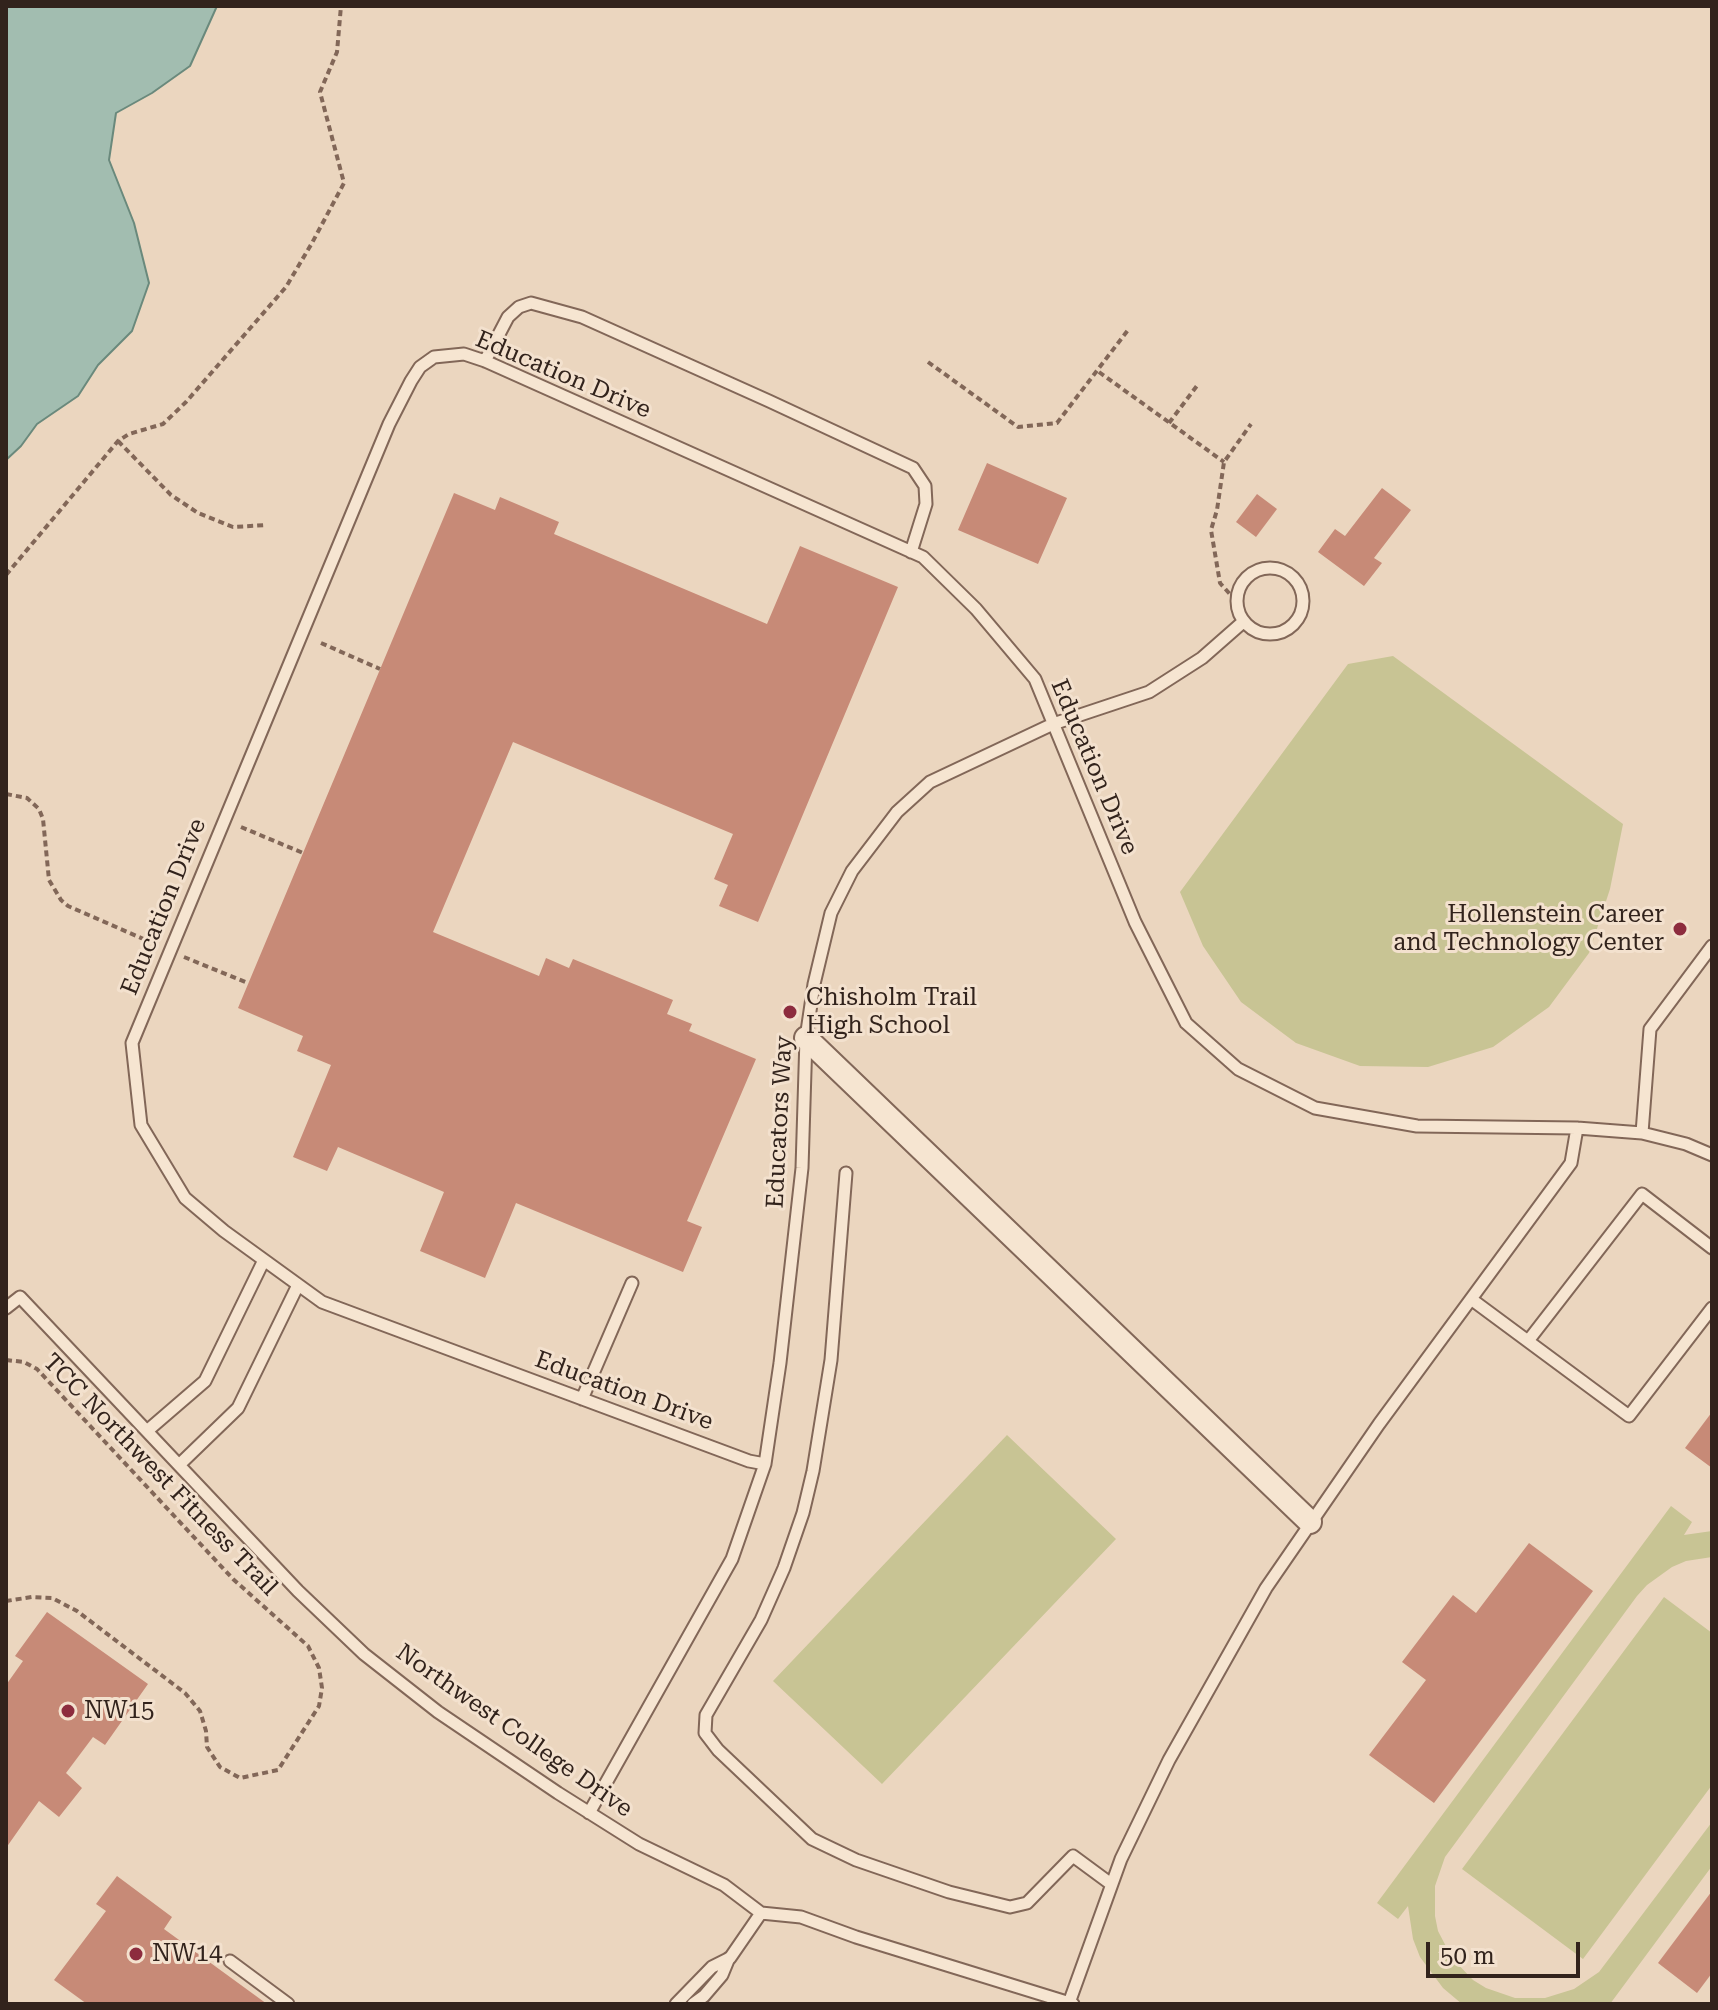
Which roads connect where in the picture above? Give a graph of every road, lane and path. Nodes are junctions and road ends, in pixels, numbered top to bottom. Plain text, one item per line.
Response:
1 (341, 6) edge
2 (1128, 330) dead end
3 (485, 361) junction
4 (928, 362) dead end
5 (1098, 372) junction
6 (1199, 383) dead end
7 (1169, 423) junction
8 (1251, 424) dead end
9 (118, 441) junction
10 (1224, 462) junction
11 (266, 525) dead end
12 (911, 552) junction
13 (6, 575) edge
14 (1236, 601) junction
15 (1243, 622) junction
16 (321, 643) dead end
17 (380, 669) dead end
18 (1053, 724) junction
19 (6, 794) edge
20 (241, 827) dead end
21 (303, 853) dead end
22 (148, 941) dead end
23 (175, 953) dead end
24 (1710, 954) edge
25 (248, 983) dead end
26 (806, 1038) junction
27 (1577, 1128) junction
28 (1642, 1133) junction
29 (1712, 1155) edge
30 (846, 1173) dead end
31 (1712, 1248) edge
32 (264, 1260) junction
33 (632, 1283) dead end
34 (298, 1285) junction
35 (1471, 1299) junction
36 (6, 1308) edge
37 (1712, 1308) edge
38 (1528, 1341) junction
39 (6, 1360) edge
40 (582, 1399) junction
41 (147, 1431) junction
42 (765, 1464) junction
43 (179, 1465) junction
44 (1310, 1522) junction
45 (6, 1601) edge
46 (589, 1813) junction
47 (1111, 1884) junction
48 (761, 1913) junction
49 (730, 1958) junction
50 (230, 1961) dead end
51 (1071, 2003) edge
52 (288, 2004) edge
53 (676, 2004) edge
54 (693, 2004) edge

1 - 9 path
2 - 5 path
3 - 12 lane, Education Drive
3 - 12 lane
3 - 32 lane, Education Drive
4 - 5 path
5 - 7 path
6 - 7 path
7 - 10 path
8 - 10 path
9 - 11 path
9 - 13 path
10 - 14 path
12 - 18 lane, Education Drive
14 - 15 lane
14 - 15 lane
15 - 18 lane, Educators Way
16 - 17 path
18 - 26 lane, Educators Way
18 - 27 lane, Education Drive
19 - 22 path
20 - 21 path
23 - 25 path
24 - 28 lane
26 - 42 lane, Educators Way
26 - 44 street
27 - 28 lane, Education Drive
27 - 35 lane
28 - 29 lane, Education Drive
30 - 47 lane
31 - 38 lane
32 - 34 lane, Education Drive
32 - 41 lane
33 - 40 lane
34 - 40 lane, Education Drive
34 - 43 lane
35 - 38 lane
35 - 44 lane
36 - 41 lane, Northwest College Drive
37 - 38 lane
39 - 45 path, TCC Northwest Fitness Trail
40 - 42 lane, Education Drive
41 - 43 lane, Northwest College Drive
42 - 46 lane, Educators Way
43 - 46 lane, Northwest College Drive
44 - 47 lane
46 - 48 lane, Northwest College Drive
47 - 51 lane
48 - 49 lane
48 - 51 lane
49 - 53 lane
49 - 54 lane
50 - 52 lane

